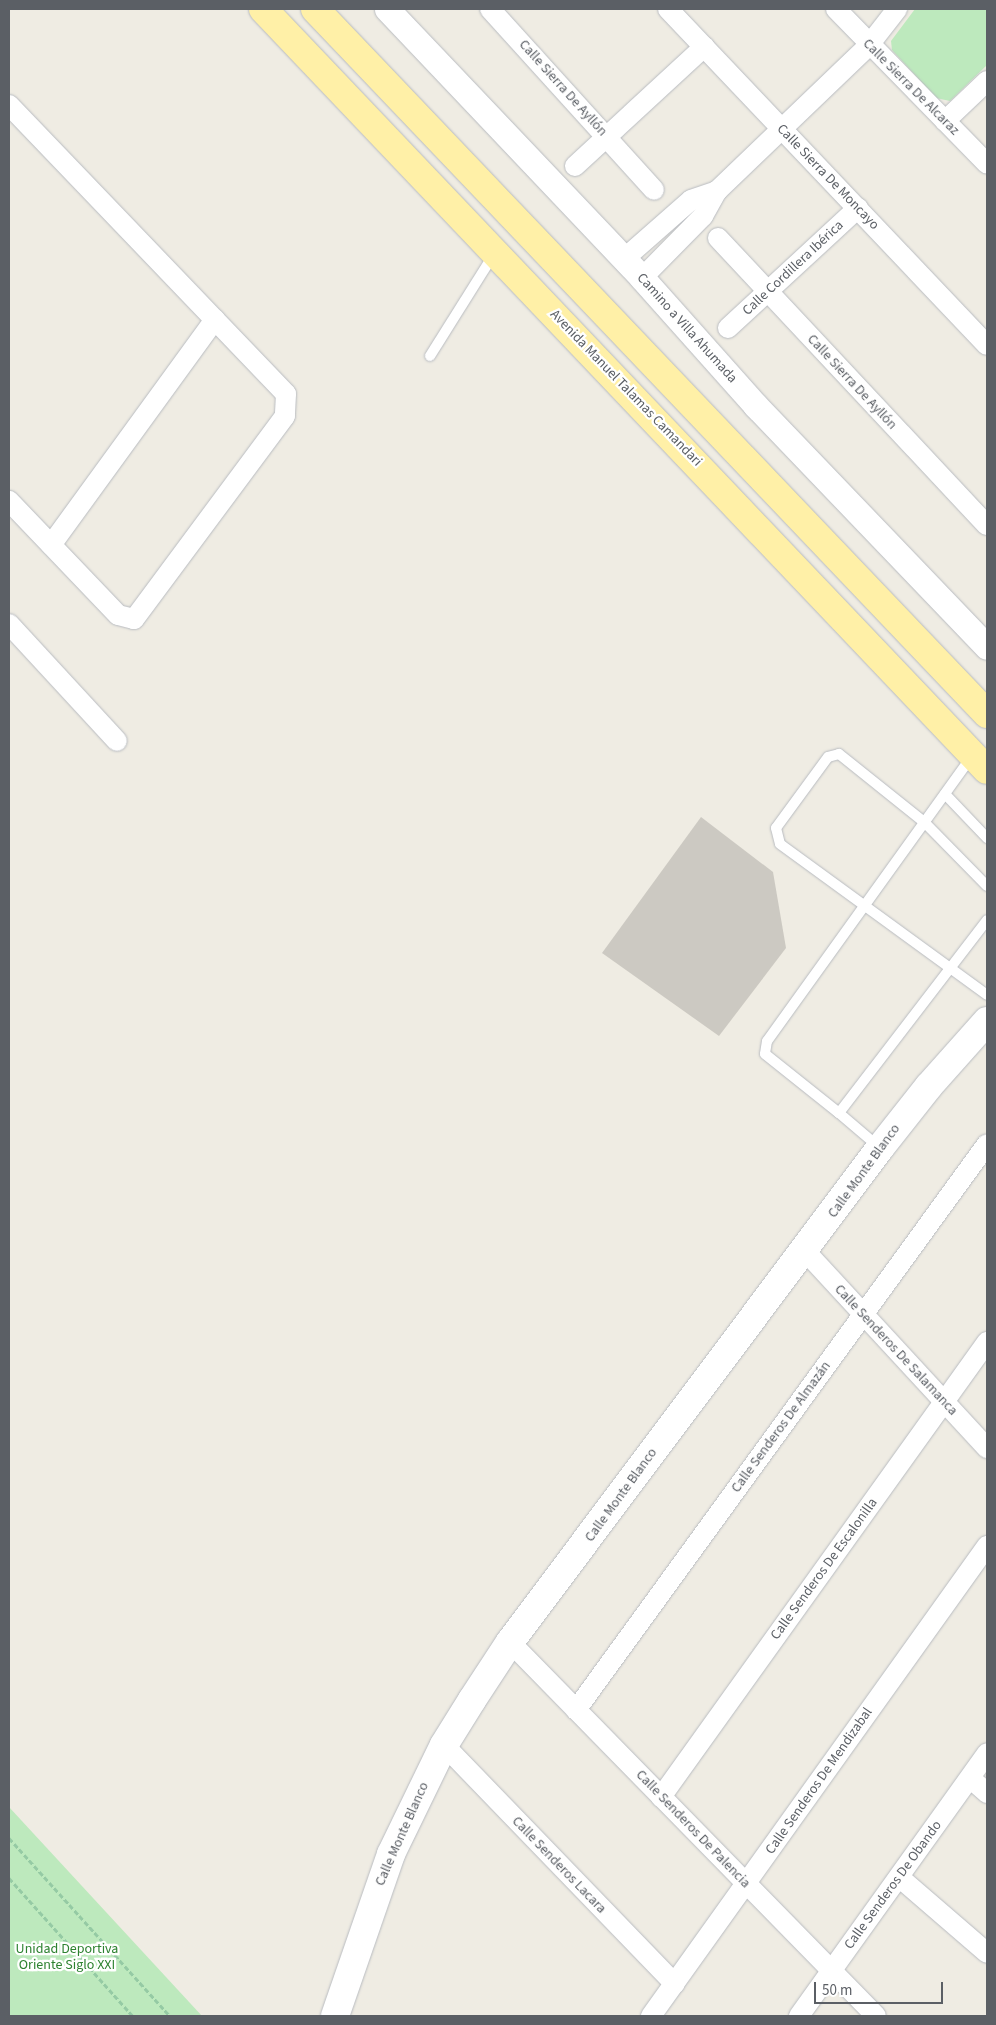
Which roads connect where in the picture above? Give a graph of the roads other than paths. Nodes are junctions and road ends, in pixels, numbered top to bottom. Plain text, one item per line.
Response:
1 (263, 9) edge
2 (315, 9) edge
3 (387, 9) edge
4 (490, 9) edge
5 (668, 9) edge
6 (836, 9) edge
7 (897, 9) edge
8 (869, 45) junction
9 (704, 47) junction
10 (987, 81) edge
11 (11, 113) edge
12 (945, 121) junction
13 (782, 129) junction
14 (606, 136) junction
15 (987, 164) edge
16 (576, 166) dead end
17 (654, 190) dead end
18 (717, 191) junction
19 (858, 208) junction
20 (718, 238) dead end
21 (495, 251) junction
22 (624, 259) junction
23 (642, 278) junction
24 (767, 292) junction
25 (215, 319) junction
26 (728, 328) dead end
27 (987, 345) edge
28 (430, 356) dead end
29 (9, 501) edge
30 (987, 525) edge
31 (51, 546) junction
32 (9, 624) edge
33 (987, 647) edge
34 (987, 714) edge
35 (117, 741) dead end
36 (980, 763) edge
37 (945, 794) junction
38 (924, 822) junction
39 (987, 838) edge
40 (987, 886) edge
41 (864, 905) junction
42 (987, 920) edge
43 (950, 968) junction
44 (987, 995) edge
45 (987, 1021) edge
46 (839, 1113) junction
47 (987, 1144) edge
48 (880, 1148) junction
49 (806, 1252) junction
50 (863, 1313) junction
51 (987, 1342) edge
52 (944, 1401) junction
53 (987, 1448) edge
54 (987, 1546) edge
55 (510, 1642) junction
56 (576, 1710) junction
57 (444, 1745) junction
58 (987, 1753) edge
59 (970, 1778) junction
60 (987, 1793) edge
61 (661, 1797) junction
62 (899, 1877) junction
63 (746, 1884) junction
64 (987, 1953) edge
65 (832, 1971) junction
66 (675, 1984) junction
67 (335, 2016) edge
68 (652, 2016) edge
69 (799, 2016) edge
70 (876, 2016) edge

1 - 21 main road, Avenida Manuel Talamas Camandari
2 - 34 main road
3 - 22 street, Camino a Villa Ahumada
4 - 14 street, Calle Sierra De Ayllón
5 - 9 street, Calle Sierra De Moncayo
6 - 8 street, Calle Sierra De Alcaraz
7 - 8 street
8 - 12 street, Calle Sierra De Alcaraz
8 - 13 street
9 - 13 street, Calle Sierra De Moncayo
9 - 14 street
10 - 12 street
11 - 25 street
12 - 15 street, Calle Sierra De Alcaraz
13 - 18 street
13 - 19 street, Calle Sierra De Moncayo
14 - 16 street
14 - 17 street, Calle Sierra De Ayllón
18 - 22 street
18 - 23 street
19 - 24 street, Calle Cordillera Ibérica
19 - 27 street, Calle Sierra De Moncayo
20 - 24 street, Calle Sierra De Ayllón
21 - 28 lane
21 - 36 main road, Avenida Manuel Talamas Camandari
22 - 23 street, Camino a Villa Ahumada
23 - 33 street, Camino a Villa Ahumada
24 - 26 street, Calle Cordillera Ibérica
24 - 30 street, Calle Sierra De Ayllón
25 - 31 street
25 - 31 street
29 - 31 street
32 - 35 street
36 - 37 lane
37 - 38 lane
37 - 39 lane
38 - 40 lane
38 - 41 lane
38 - 41 lane
41 - 43 lane
41 - 46 lane
42 - 43 lane
43 - 44 lane
43 - 46 lane
45 - 48 main road, Calle Monte Blanco
46 - 48 lane
47 - 50 street, Calle Senderos De Almazán
48 - 49 main road, Calle Monte Blanco
49 - 50 street, Calle Senderos De Salamanca
49 - 55 main road, Calle Monte Blanco
50 - 52 street, Calle Senderos De Salamanca
50 - 56 street, Calle Senderos De Almazán
51 - 52 street, Calle Senderos De Escalonilla
52 - 53 street, Calle Senderos De Salamanca
52 - 61 street, Calle Senderos De Escalonilla
54 - 63 street, Calle Senderos De Mendizabal
55 - 56 street, Calle Senderos De Palencia
55 - 57 main road, Calle Monte Blanco
56 - 61 street, Calle Senderos De Palencia
57 - 66 street, Calle Senderos Lacara
57 - 67 main road, Calle Monte Blanco
58 - 59 street, Calle Senderos De Obando
59 - 60 street
59 - 62 street, Calle Senderos De Obando
61 - 63 street, Calle Senderos De Palencia
62 - 64 street
62 - 65 street, Calle Senderos De Obando
63 - 65 street, Calle Senderos De Palencia
63 - 66 street, Calle Senderos De Mendizabal
65 - 69 street, Calle Senderos De Obando
65 - 70 street, Calle Senderos De Palencia
66 - 68 street, Calle Senderos De Mendizabal

